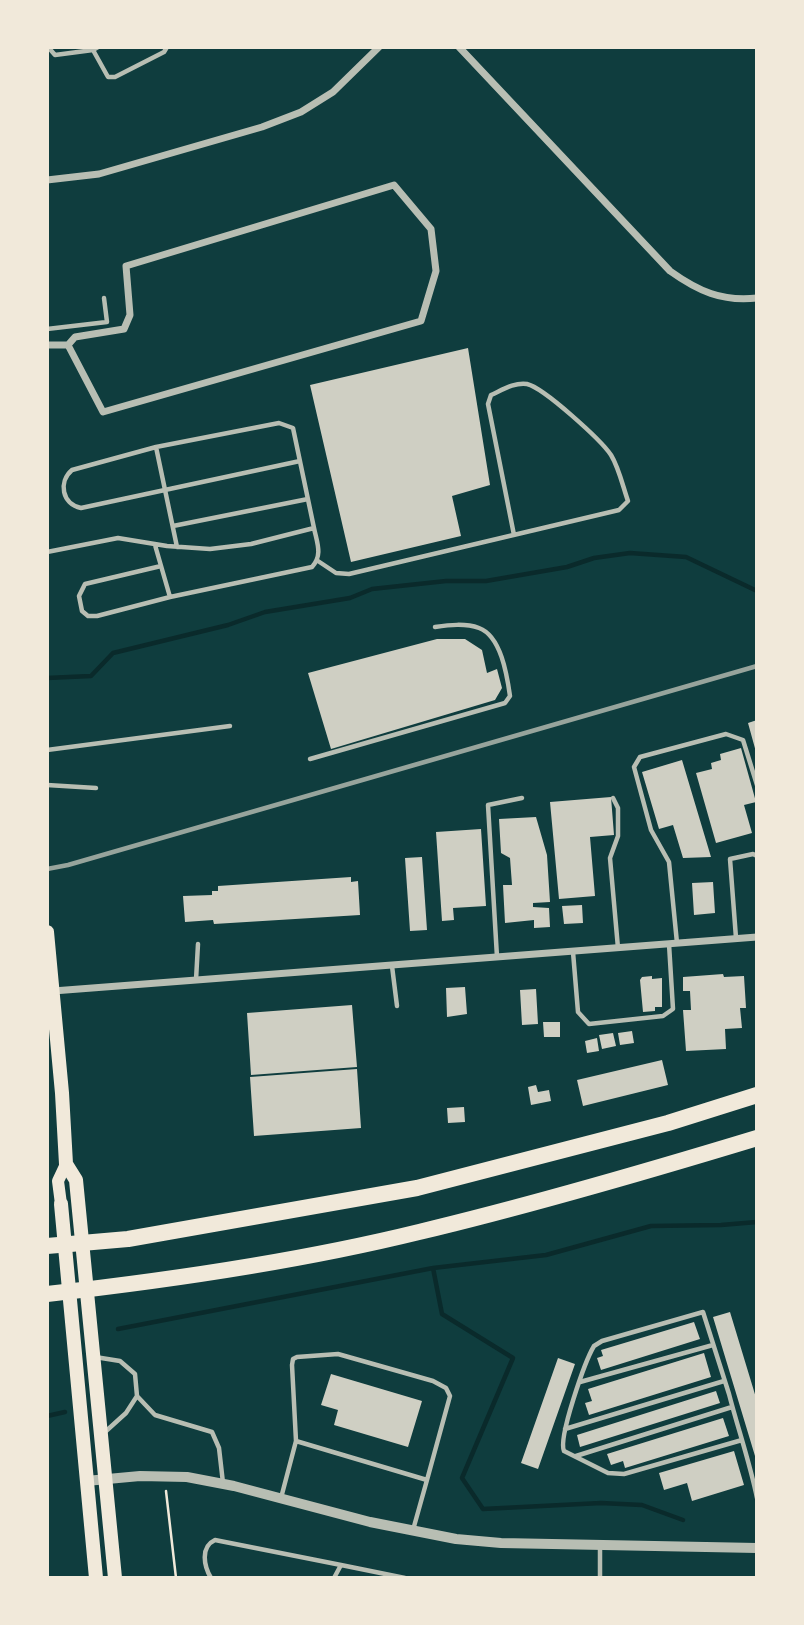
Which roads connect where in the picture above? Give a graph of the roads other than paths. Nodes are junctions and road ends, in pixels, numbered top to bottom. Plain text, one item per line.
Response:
1 (48, 47) edge
2 (167, 47) edge
3 (379, 47) edge
4 (459, 47) edge
5 (95, 49) edge
6 (47, 180) edge
7 (104, 298) dead end
8 (757, 298) edge
9 (47, 328) edge
10 (47, 345) edge
11 (68, 345) junction
12 (156, 447) junction
13 (300, 461) junction
14 (165, 491) junction
15 (308, 499) junction
16 (173, 526) junction
17 (314, 528) junction
18 (514, 535) junction
19 (154, 544) junction
20 (177, 547) junction
21 (47, 552) edge
22 (318, 561) junction
23 (161, 566) junction
24 (170, 597) junction
25 (435, 627) dead end
26 (230, 726) dead end
27 (47, 750) edge
28 (310, 759) dead end
29 (47, 785) edge
30 (757, 785) edge
31 (96, 788) dead end
32 (522, 798) dead end
33 (613, 798) dead end
34 (757, 856) edge
35 (47, 932) edge
36 (757, 937) edge
37 (736, 938) junction
38 (198, 943) dead end
39 (673, 943) junction
40 (618, 947) junction
41 (573, 951) junction
42 (497, 957) junction
43 (392, 965) junction
44 (196, 980) junction
45 (50, 985) edge
46 (397, 1006) dead end
47 (757, 1095) edge
48 (757, 1138) edge
49 (66, 1164) junction
50 (61, 1204) joint
51 (47, 1246) edge
52 (47, 1294) edge
53 (713, 1345) junction
54 (94, 1357) junction
55 (724, 1381) junction
56 (580, 1382) junction
57 (137, 1396) junction
58 (732, 1408) junction
59 (565, 1429) junction
60 (102, 1435) junction
61 (742, 1440) junction
62 (296, 1441) junction
63 (575, 1457) junction
64 (106, 1479) junction
65 (427, 1480) junction
66 (86, 1481) junction
67 (223, 1483) junction
68 (757, 1497) edge
69 (281, 1499) junction
70 (413, 1531) junction
71 (600, 1544) junction
72 (757, 1548) edge
73 (341, 1565) junction
74 (96, 1578) edge
75 (116, 1578) edge
76 (211, 1578) edge
77 (334, 1578) edge
78 (405, 1578) edge
79 (600, 1578) edge

1 - 5 lane
2 - 5 lane
3 - 6 street
4 - 8 street
7 - 9 lane
10 - 11 street
11 - 11 street
12 - 13 lane
12 - 14 lane
12 - 14 lane
13 - 14 lane
13 - 15 lane
14 - 16 lane
15 - 16 lane
15 - 17 lane
16 - 20 lane
17 - 20 lane
17 - 22 lane
18 - 18 lane
18 - 22 lane
19 - 20 lane
19 - 21 lane
19 - 23 lane
22 - 24 lane
23 - 24 lane
23 - 24 lane
25 - 28 lane
26 - 27 lane
29 - 31 lane
30 - 39 lane
32 - 42 lane
33 - 40 lane
34 - 37 lane
35 - 45 highway
36 - 37 street
37 - 39 street
38 - 44 lane
39 - 40 street
39 - 41 lane
40 - 41 street
41 - 42 street
42 - 43 street
43 - 44 street
43 - 46 lane
44 - 45 street
45 - 49 highway
47 - 51 highway
48 - 52 highway
49 - 50 main road
49 - 54 highway
50 - 66 highway
53 - 55 lane
53 - 56 lane
53 - 56 lane
54 - 57 lane
54 - 60 highway
55 - 58 lane
55 - 59 lane
56 - 59 lane
57 - 60 lane
57 - 67 lane
58 - 61 lane
58 - 63 lane
59 - 63 lane
60 - 64 highway
61 - 63 lane
61 - 68 lane
62 - 65 lane
62 - 65 lane
62 - 69 lane
64 - 66 street
64 - 67 street
64 - 75 highway
65 - 70 lane
66 - 74 highway
67 - 69 street
69 - 70 street
70 - 71 street
71 - 72 street
71 - 79 lane
73 - 76 lane
73 - 77 lane
73 - 78 lane

